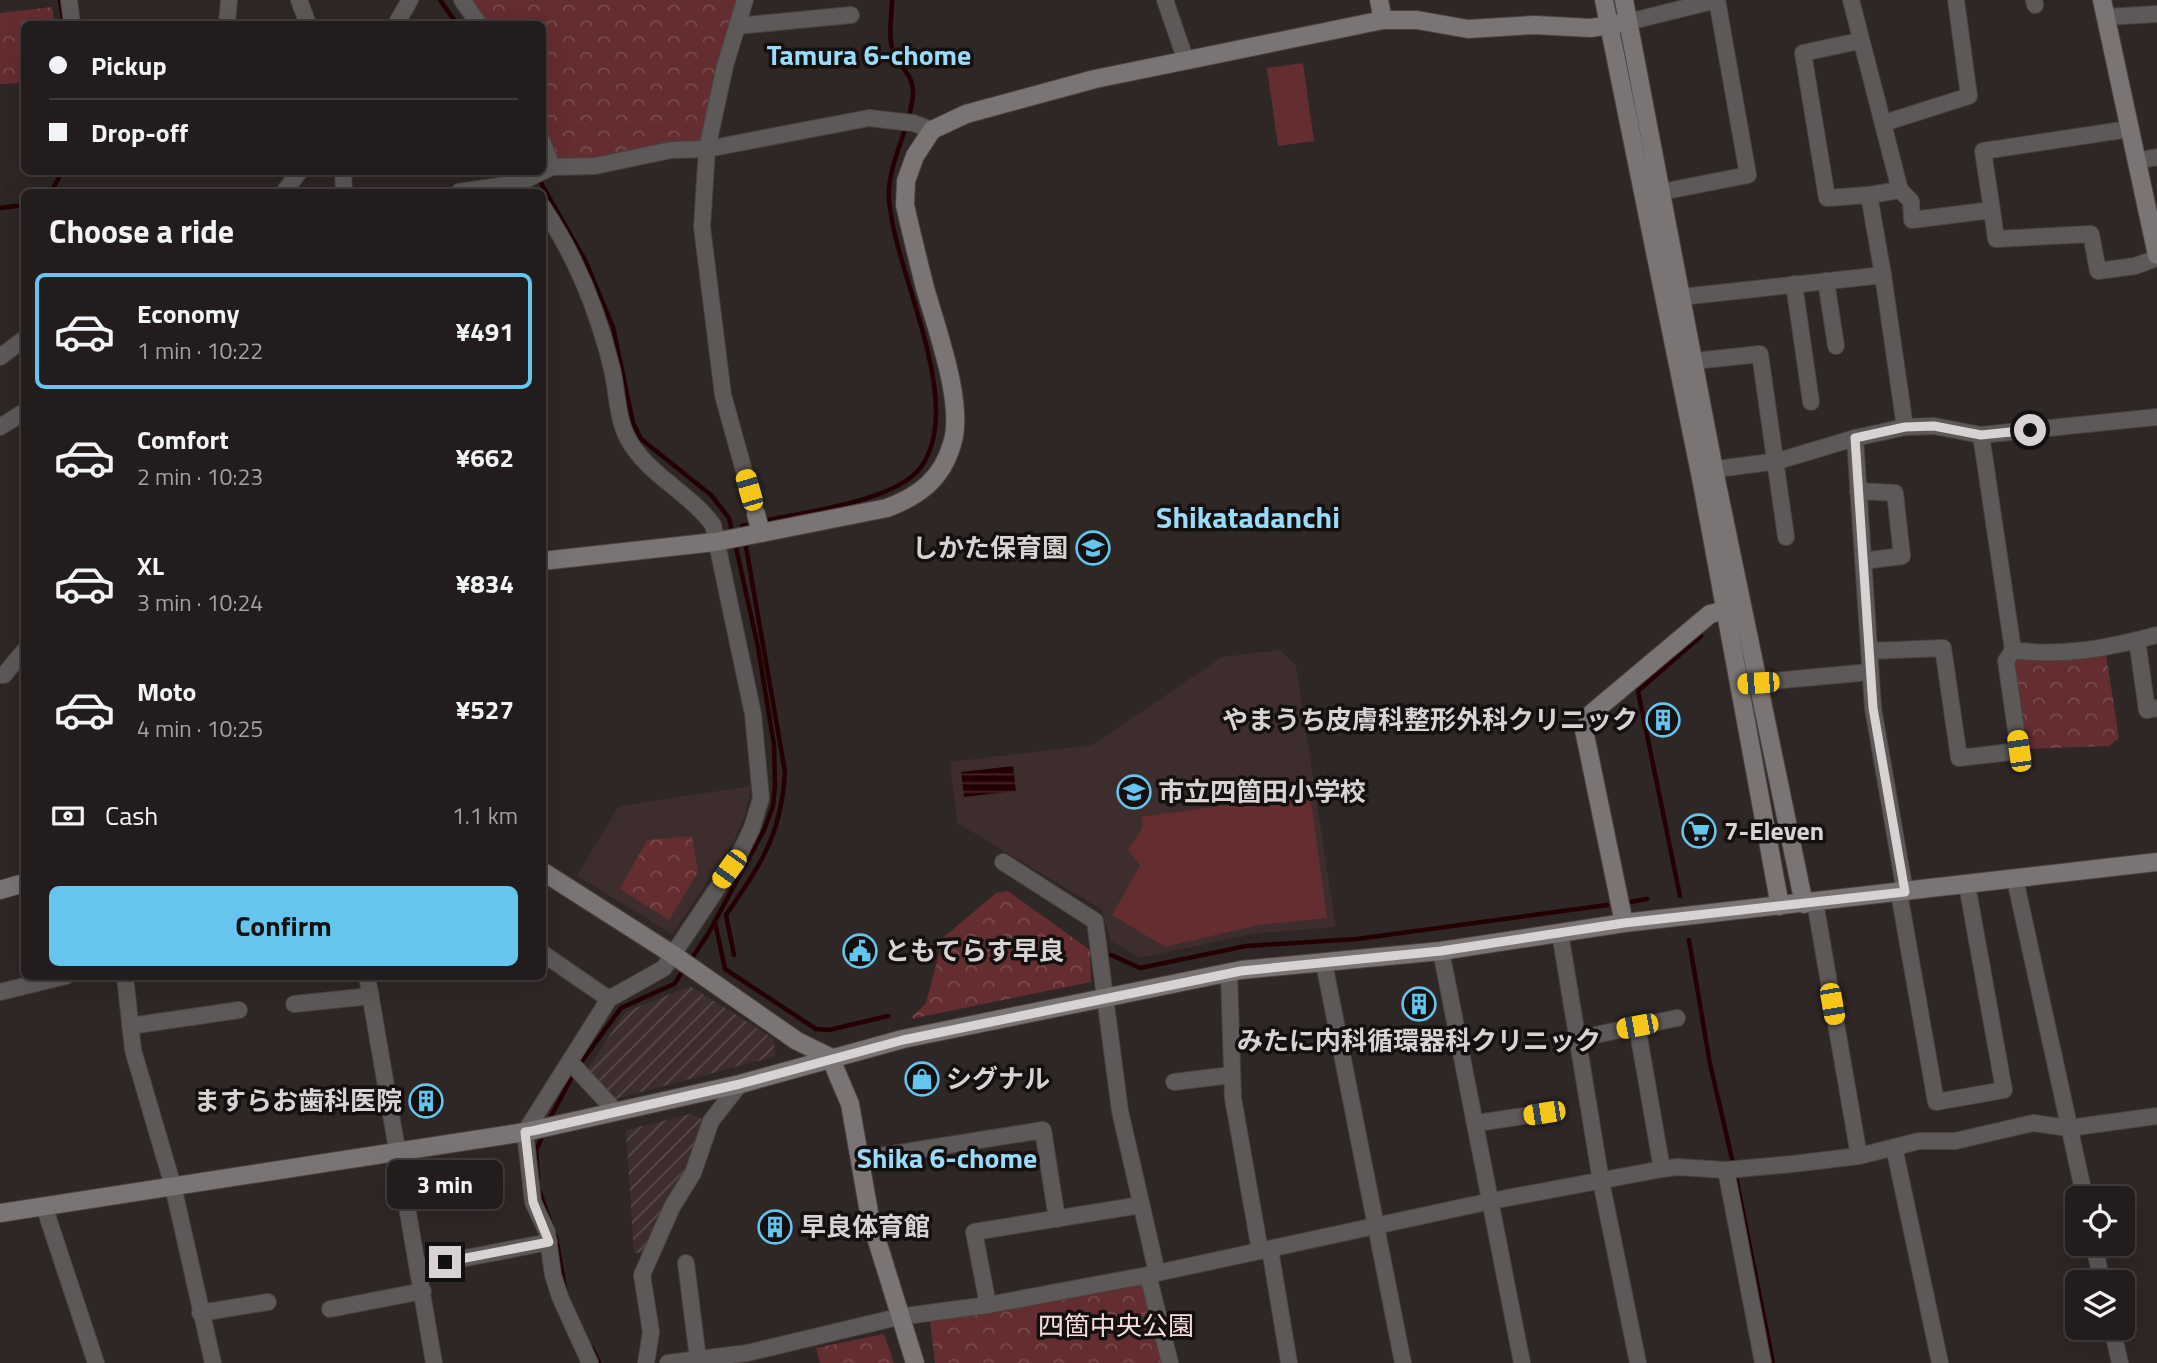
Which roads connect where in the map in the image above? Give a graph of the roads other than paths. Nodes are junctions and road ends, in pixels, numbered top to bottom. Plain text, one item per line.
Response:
1 (69, 0) edge
2 (229, 0) edge
3 (299, 0) edge
4 (410, 0) edge
5 (462, 0) edge
6 (745, 0) edge
7 (1165, 0) edge
8 (1379, 0) edge
9 (1604, 0) edge
10 (1624, 0) edge
11 (1851, 0) edge
12 (1956, 0) edge
13 (2104, 9) edge
14 (2157, 14) edge
15 (850, 15) dead end
16 (1383, 19) junction
17 (72, 21) edge
18 (228, 21) edge
19 (307, 21) edge
20 (398, 21) edge
21 (477, 21) edge
22 (1628, 22) junction
23 (737, 26) junction
24 (1609, 26) junction
25 (1859, 41) junction
26 (1186, 61) junction
27 (1884, 123) junction
28 (2129, 129) junction
29 (932, 130) junction
30 (707, 149) junction
31 (546, 157) edge
32 (2157, 157) edge
33 (2136, 161) junction
34 (549, 169) junction
35 (546, 171) edge
36 (529, 183) edge
37 (482, 189) edge
38 (1900, 190) junction
39 (1662, 192) junction
40 (1642, 195) junction
41 (1869, 195) junction
42 (1992, 210) junction
43 (546, 212) edge
44 (2157, 256) edge
45 (1883, 275) junction
46 (1826, 281) junction
47 (1794, 284) junction
48 (1681, 297) junction
49 (21, 341) edge
50 (1836, 346) dead end
51 (0, 357) edge
52 (1694, 361) junction
53 (1811, 402) dead end
54 (21, 414) edge
55 (2157, 417) edge
56 (0, 427) edge
57 (1905, 427) junction
58 (1981, 435) junction
59 (1855, 438) junction
60 (1777, 461) junction
61 (1707, 470) junction
62 (1858, 491) junction
63 (756, 514) joint
64 (754, 534) junction
65 (1786, 537) dead end
66 (720, 541) junction
67 (546, 561) edge
68 (1863, 561) junction
69 (1726, 610) junction
70 (2157, 635) edge
71 (2137, 640) junction
72 (2013, 650) junction
73 (1869, 651) junction
74 (21, 655) edge
75 (1870, 672) junction
76 (0, 675) edge
77 (1749, 683) junction
78 (2157, 708) edge
79 (1003, 862) dead end
80 (2157, 862) edge
81 (546, 875) edge
82 (2015, 879) junction
83 (21, 884) edge
84 (1968, 885) junction
85 (0, 890) edge
86 (1902, 893) junction
87 (1809, 903) junction
88 (1780, 906) junction
89 (1624, 923) junction
90 (1560, 933) junction
91 (1441, 951) junction
92 (546, 956) edge
93 (677, 957) junction
94 (1324, 963) junction
95 (1229, 974) junction
96 (50, 980) edge
97 (125, 980) edge
98 (368, 980) edge
99 (0, 992) edge
100 (371, 996) junction
101 (609, 999) junction
102 (1105, 999) junction
103 (294, 1004) dead end
104 (239, 1010) dead end
105 (1677, 1018) dead end
106 (1637, 1026) junction
107 (131, 1027) junction
108 (1576, 1039) junction
109 (830, 1058) junction
110 (575, 1067) junction
111 (1231, 1075) junction
112 (1174, 1082) dead end
113 (740, 1084) junction
114 (612, 1113) junction
115 (1544, 1113) dead end
116 (2157, 1116) edge
117 (1477, 1123) junction
118 (2069, 1128) junction
119 (529, 1132) junction
120 (1895, 1147) junction
121 (399, 1152) junction
122 (1859, 1156) junction
123 (861, 1159) junction
124 (1662, 1169) junction
125 (1726, 1170) junction
126 (1601, 1181) junction
127 (173, 1186) junction
128 (2081, 1186) edge
129 (1491, 1201) junction
130 (1141, 1205) junction
131 (44, 1206) junction
132 (0, 1213) edge
133 (1057, 1219) junction
134 (1377, 1225) junction
135 (549, 1242) junction
136 (1265, 1250) junction
137 (685, 1263) dead end
138 (419, 1266) junction
139 (1153, 1274) junction
140 (423, 1291) junction
141 (268, 1302) dead end
142 (988, 1305) junction
143 (330, 1309) dead end
144 (200, 1313) junction
145 (898, 1317) junction
146 (2115, 1340) edge
147 (698, 1359) junction
148 (96, 1363) edge
149 (213, 1363) edge
150 (434, 1363) edge
151 (590, 1363) edge
152 (646, 1363) edge
153 (668, 1363) edge
154 (915, 1363) edge
155 (1170, 1363) edge
156 (1289, 1363) edge
157 (1403, 1363) edge
158 (1522, 1363) edge
159 (1638, 1363) edge
160 (1763, 1363) edge
161 (1941, 1363) edge
162 (2120, 1363) edge

1 - 17 street
2 - 18 street
3 - 19 street
4 - 20 street
5 - 21 street
6 - 23 street
7 - 26 street
8 - 16 street
9 - 24 street
10 - 22 street
11 - 25 street
12 - 27 street
13 - 14 street
13 - 28 street
15 - 23 street
16 - 24 street
16 - 26 street
22 - 24 street
22 - 39 street
22 - 39 street
23 - 30 street
24 - 40 street
25 - 27 street
25 - 41 street
26 - 29 street
27 - 38 street
28 - 33 street
28 - 42 street
29 - 30 street
29 - 64 street
30 - 34 street
30 - 63 street
31 - 34 street
32 - 33 street
33 - 44 street
34 - 35 street
36 - 37 street
38 - 41 street
38 - 42 street
39 - 40 street
39 - 48 street
40 - 61 street
41 - 45 street
42 - 44 street
43 - 66 street
45 - 46 street
45 - 57 street
46 - 47 street
46 - 50 street
47 - 48 street
47 - 53 street
48 - 52 street
49 - 51 street
52 - 60 street
52 - 61 street
54 - 56 street
55 - 58 street
57 - 58 street
57 - 59 street
58 - 72 street
59 - 60 street
59 - 62 street
60 - 61 street
60 - 65 street
61 - 69 street
61 - 77 street
62 - 68 street
62 - 68 street
63 - 64 street
64 - 66 street
66 - 67 street
66 - 93 street
68 - 73 street
69 - 77 street
69 - 89 street
70 - 71 street
71 - 72 street
71 - 78 street
72 - 73 street
73 - 75 street
74 - 76 street
75 - 77 street
75 - 86 street
77 - 87 street
77 - 88 street
79 - 102 street
80 - 82 street
81 - 93 street
82 - 84 street
82 - 118 street
83 - 85 street
84 - 86 street
84 - 86 street
86 - 87 street
87 - 88 street
87 - 122 street
88 - 89 street
89 - 90 street
90 - 91 street
90 - 108 street
91 - 94 street
91 - 117 street
92 - 101 street
93 - 101 street
93 - 109 street
94 - 95 street
94 - 134 street
95 - 102 street
95 - 111 street
96 - 99 street
97 - 107 street
98 - 100 street
100 - 103 street
100 - 121 street
101 - 110 street
102 - 109 street
102 - 130 street
104 - 107 street
105 - 106 street
106 - 108 street
106 - 124 street
107 - 127 street
108 - 126 street
109 - 113 street
109 - 123 street
110 - 114 street
110 - 119 street
111 - 112 street
111 - 136 street
113 - 114 street
113 - 152 street
114 - 119 street
115 - 117 street
116 - 118 street
117 - 129 street
118 - 120 street
118 - 128 street
119 - 121 street
119 - 135 street
120 - 122 street
120 - 161 street
121 - 127 street
121 - 138 street
122 - 125 street
123 - 133 street
123 - 145 street
124 - 125 street
124 - 126 street
125 - 160 street
126 - 129 street
126 - 159 street
127 - 131 street
127 - 144 street
129 - 134 street
129 - 158 street
130 - 133 street
130 - 139 street
131 - 132 street
131 - 148 street
133 - 142 street
134 - 136 street
134 - 157 street
135 - 138 street
135 - 151 street
136 - 139 street
136 - 156 street
137 - 147 street
138 - 140 street
139 - 142 street
139 - 155 street
140 - 143 street
140 - 150 street
141 - 144 street
142 - 145 street
144 - 149 street
145 - 147 street
145 - 154 street
146 - 162 street
147 - 153 street

